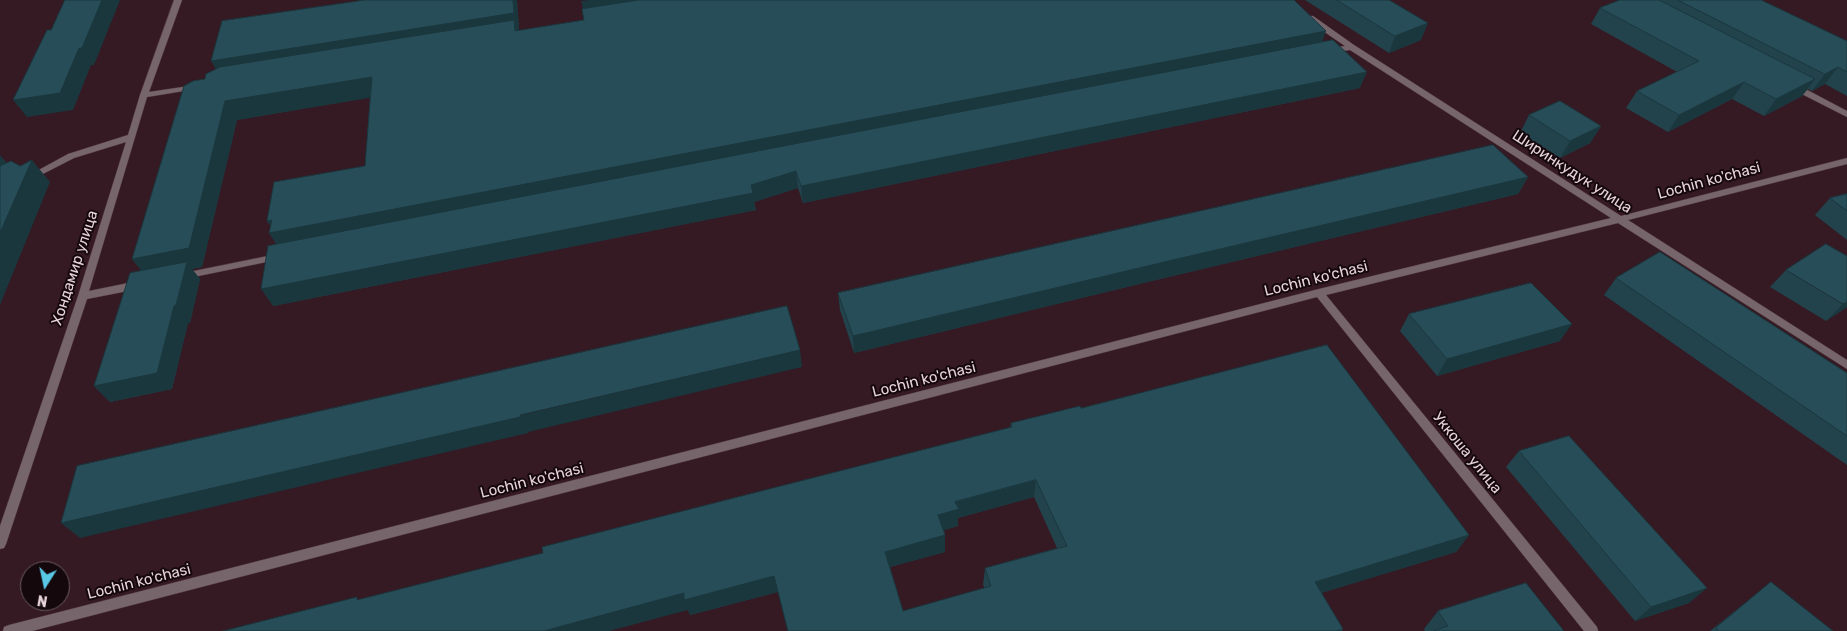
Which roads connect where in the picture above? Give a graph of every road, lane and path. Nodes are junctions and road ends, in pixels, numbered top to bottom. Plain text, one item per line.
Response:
1 (178, 0) edge
2 (1300, 10) edge
3 (1351, 47) junction
4 (1321, 53) edge
5 (1785, 82) edge
6 (203, 86) edge
7 (144, 95) junction
8 (1847, 114) edge
9 (131, 137) junction
10 (1847, 161) edge
11 (18, 184) edge
12 (1621, 219) junction
13 (288, 256) edge
14 (170, 278) edge
15 (151, 282) edge
16 (1319, 294) junction
17 (83, 296) junction
18 (1847, 365) edge
19 (0, 544) edge
20 (9, 631) edge
21 (1592, 631) edge

1 - 7 street, Хондамир улица
2 - 3 street, Ширинкудук улица
3 - 4 street
3 - 12 street, Ширинкудук улица
5 - 8 street
6 - 7 street
7 - 9 street, Хондамир улица
9 - 11 street
9 - 17 street, Хондамир улица
10 - 12 street, Lochin ko'chasi
12 - 16 street, Lochin ko'chasi
12 - 18 street, Ширинкудук улица
13 - 14 street
15 - 17 street
16 - 20 street, Lochin ko'chasi
16 - 21 street, Уккоша улица
17 - 19 street, Хондамир улица

